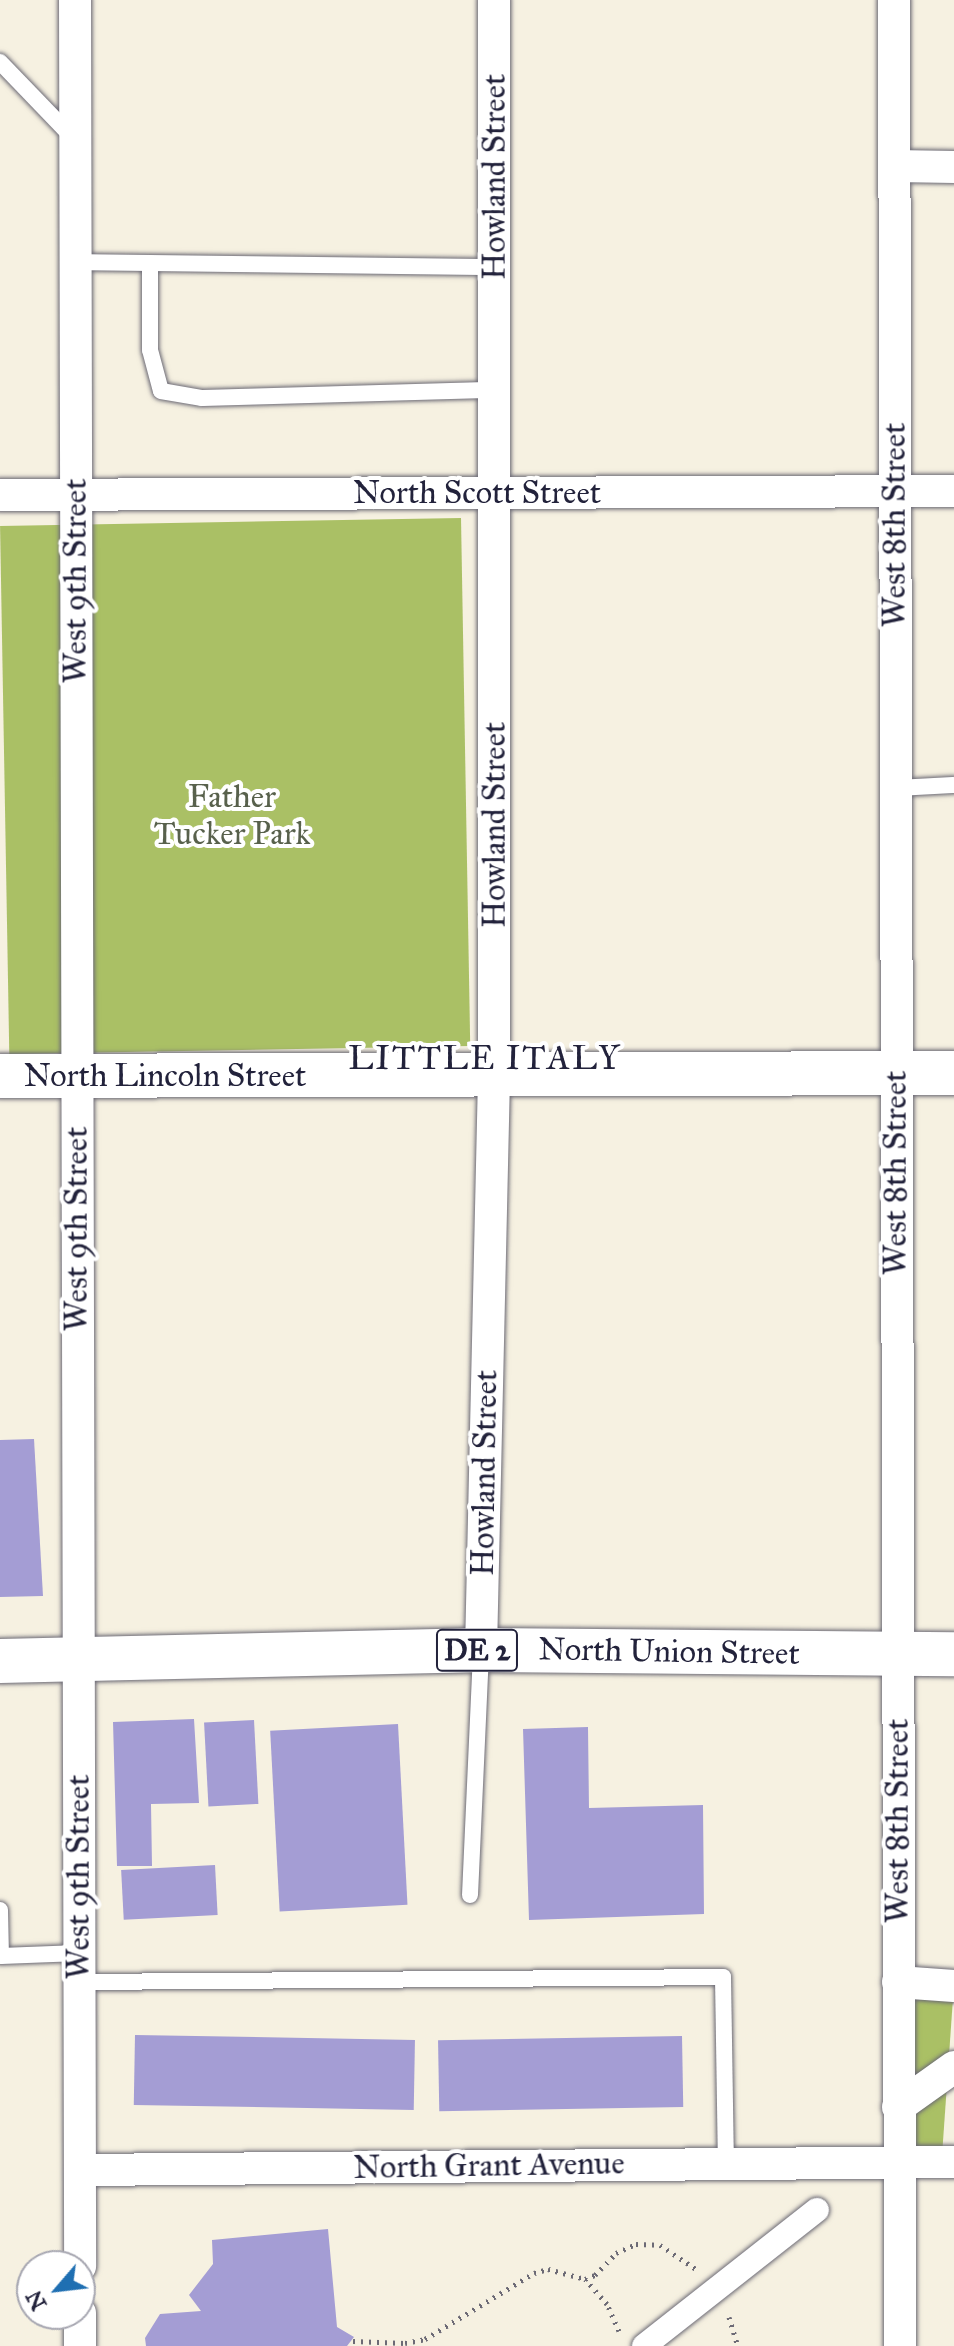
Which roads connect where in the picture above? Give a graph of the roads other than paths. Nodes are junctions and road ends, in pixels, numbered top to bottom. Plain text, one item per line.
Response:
1 (75, 0) edge
2 (494, 0) edge
3 (894, 0) edge
4 (0, 62) edge
5 (75, 140) junction
6 (895, 166) junction
7 (954, 167) edge
8 (75, 262) junction
9 (150, 263) junction
10 (495, 267) junction
11 (496, 390) junction
12 (895, 491) junction
13 (954, 491) edge
14 (496, 493) junction
15 (0, 495) edge
16 (76, 495) junction
17 (954, 785) edge
18 (896, 788) junction
19 (896, 1073) junction
20 (954, 1073) edge
21 (0, 1076) edge
22 (77, 1076) junction
23 (494, 1077) junction
24 (481, 1650) junction
25 (897, 1654) junction
26 (954, 1654) edge
27 (78, 1660) junction
28 (0, 1661) edge
29 (470, 1895) dead end
30 (0, 1910) edge
31 (0, 1956) edge
32 (79, 1968) junction
33 (898, 1982) junction
34 (954, 1986) edge
35 (954, 2067) edge
36 (898, 2107) junction
37 (954, 2162) edge
38 (898, 2163) junction
39 (726, 2164) junction
40 (80, 2170) junction
41 (817, 2210) dead end
42 (80, 2250) edge
43 (644, 2346) edge
44 (900, 2346) edge

1 - 5 street, West 9th Street
2 - 10 street, Howland Street
3 - 6 street, West 8th Street
4 - 5 lane
5 - 8 street, West 9th Street
6 - 7 street
6 - 12 street, West 8th Street
8 - 9 lane
8 - 16 street, West 9th Street
9 - 10 lane
9 - 11 lane
10 - 11 street, Howland Street
11 - 14 street, Howland Street
12 - 13 street, North Scott Street
12 - 14 street, North Scott Street
12 - 18 street, West 8th Street
14 - 16 street, North Scott Street
14 - 23 street, Howland Street
15 - 16 street, North Scott Street
16 - 22 street, West 9th Street
17 - 18 lane
18 - 19 street, West 8th Street
19 - 20 main road, North Lincoln Street
19 - 23 main road, North Lincoln Street
19 - 25 street, West 8th Street
21 - 22 main road, North Lincoln Street
22 - 23 main road, North Lincoln Street
22 - 27 street, West 9th Street
23 - 24 street, Howland Street
24 - 25 main road, North Union Street / DE 2
24 - 27 main road, North Union Street / DE 2
24 - 29 lane
25 - 26 main road, North Union Street / DE 2
25 - 33 street, West 8th Street
27 - 28 main road, North Union Street / DE 2
27 - 32 street, West 9th Street
30 - 31 lane
31 - 32 lane
32 - 39 lane
32 - 40 street, West 9th Street
33 - 34 street
33 - 36 street, West 8th Street
35 - 36 street
36 - 38 street, West 8th Street
37 - 38 street, North Grant Avenue
38 - 39 street, North Grant Avenue
38 - 44 street, West 8th Street
39 - 40 street, North Grant Avenue
40 - 42 street, West 9th Street
41 - 43 street

